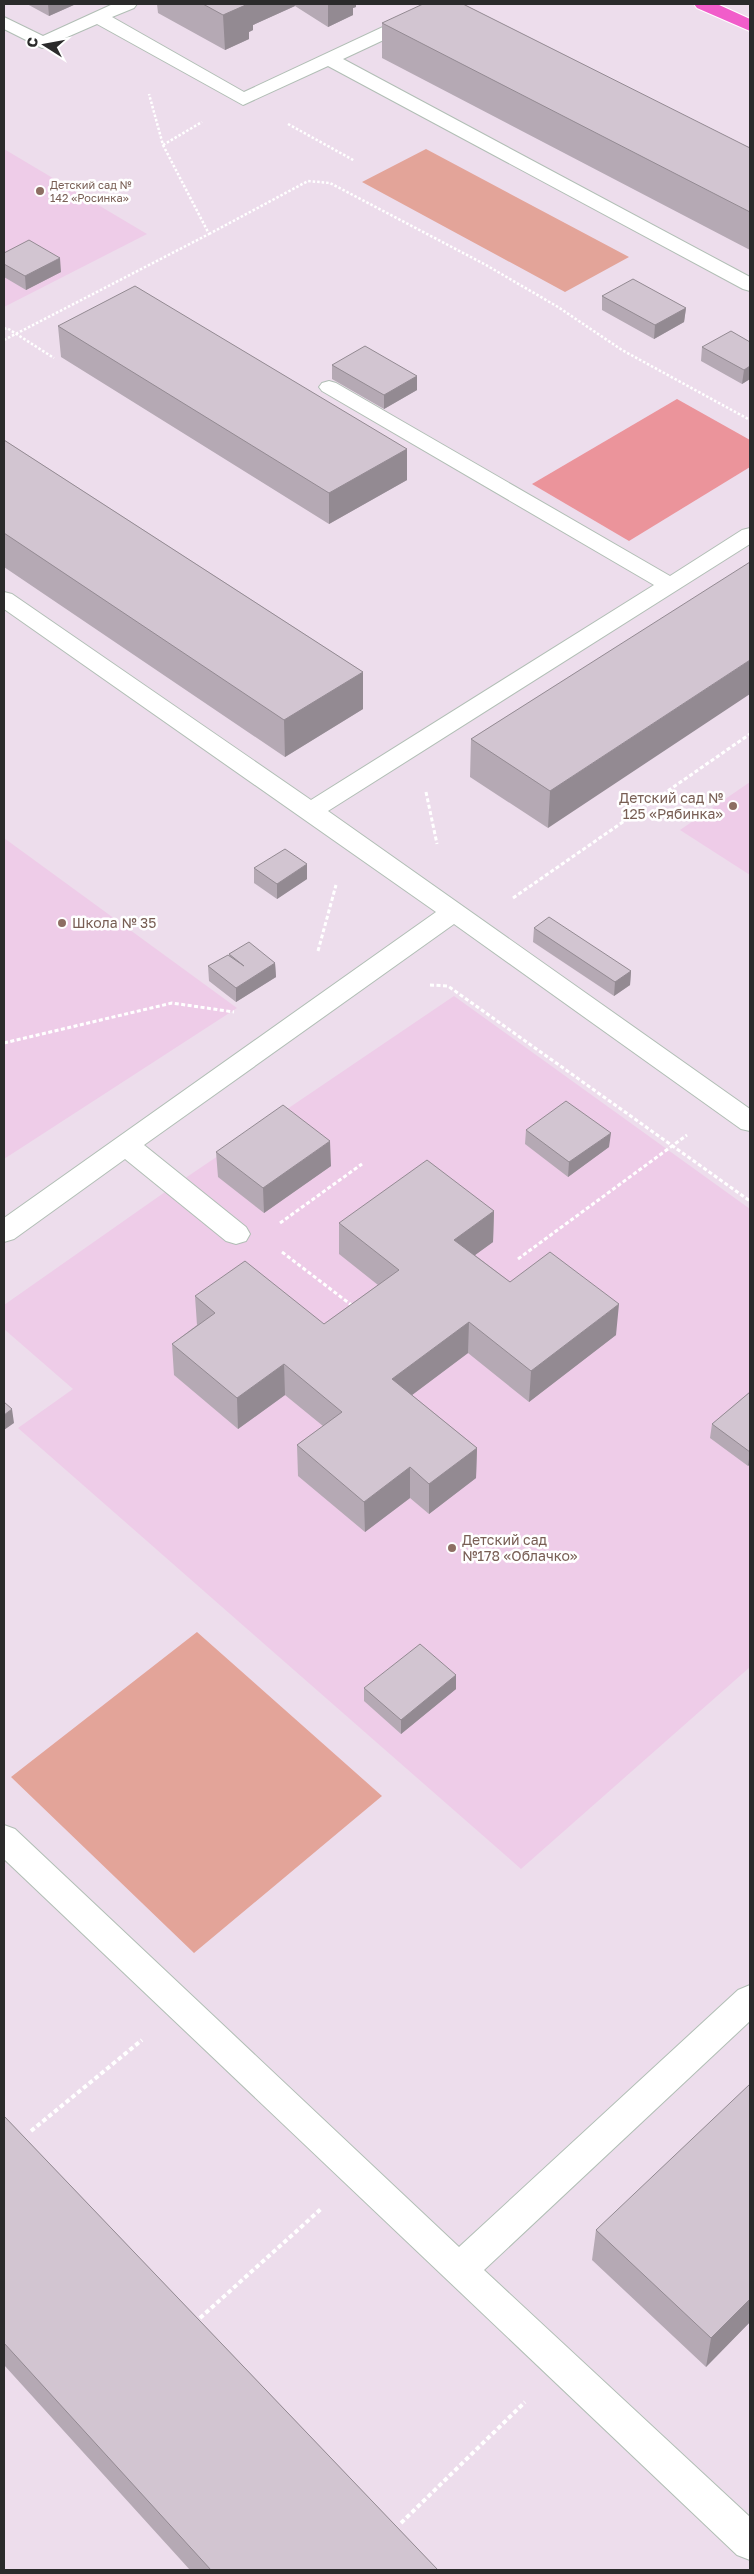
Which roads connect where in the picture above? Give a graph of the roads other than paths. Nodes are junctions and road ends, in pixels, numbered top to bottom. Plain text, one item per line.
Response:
1 (128, 4) edge
2 (446, 4) edge
3 (703, 4) edge
4 (98, 17) junction
5 (4, 22) edge
6 (750, 26) edge
7 (329, 59) junction
8 (750, 285) edge
9 (329, 387) dead end
10 (750, 535) edge
11 (670, 586) junction
12 (4, 598) edge
13 (311, 811) junction
14 (462, 920) junction
15 (750, 1122) edge
16 (126, 1145) junction
17 (4, 1232) edge
18 (249, 1235) road end
19 (4, 1839) edge
20 (750, 2000) edge
21 (459, 2270) junction
22 (750, 2542) edge

1 - 4 lane
2 - 7 lane
3 - 6 main road
4 - 5 lane
4 - 7 lane
7 - 8 lane
9 - 11 lane
10 - 11 lane
11 - 13 lane
12 - 13 lane
13 - 14 lane
14 - 15 lane
14 - 16 lane
16 - 17 lane
16 - 18 lane
19 - 21 lane
20 - 21 lane
21 - 22 lane

